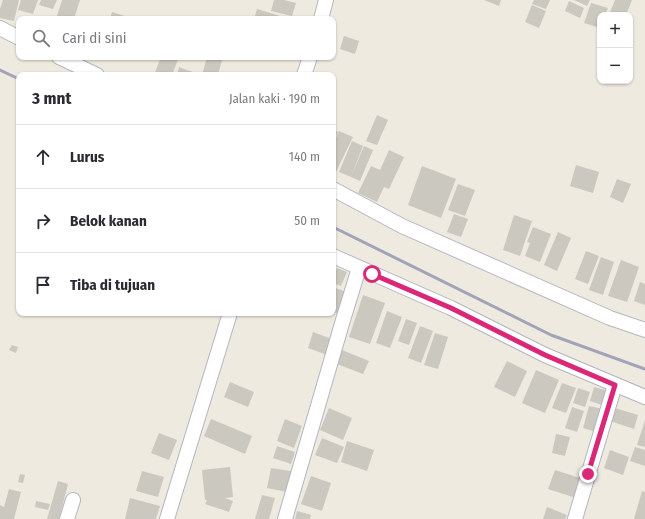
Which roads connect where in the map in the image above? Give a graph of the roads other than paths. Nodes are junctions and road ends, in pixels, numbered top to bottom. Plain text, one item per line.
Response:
1 (326, 0) edge
2 (322, 16) edge
3 (0, 28) edge
4 (16, 36) edge
5 (65, 60) edge
6 (309, 60) edge
7 (91, 72) edge
8 (305, 72) edge
9 (336, 191) edge
10 (336, 257) edge
11 (359, 268) junction
12 (229, 316) edge
13 (645, 330) edge
14 (615, 385) junction
15 (645, 397) edge
16 (73, 500) dead end
17 (67, 519) edge
18 (167, 519) edge
19 (285, 519) edge
20 (575, 519) edge

1 - 2 street
3 - 4 street
5 - 7 street
6 - 8 street
9 - 13 street
10 - 11 street
11 - 14 street
11 - 19 street
12 - 18 street
14 - 15 street
14 - 20 street
16 - 17 street

